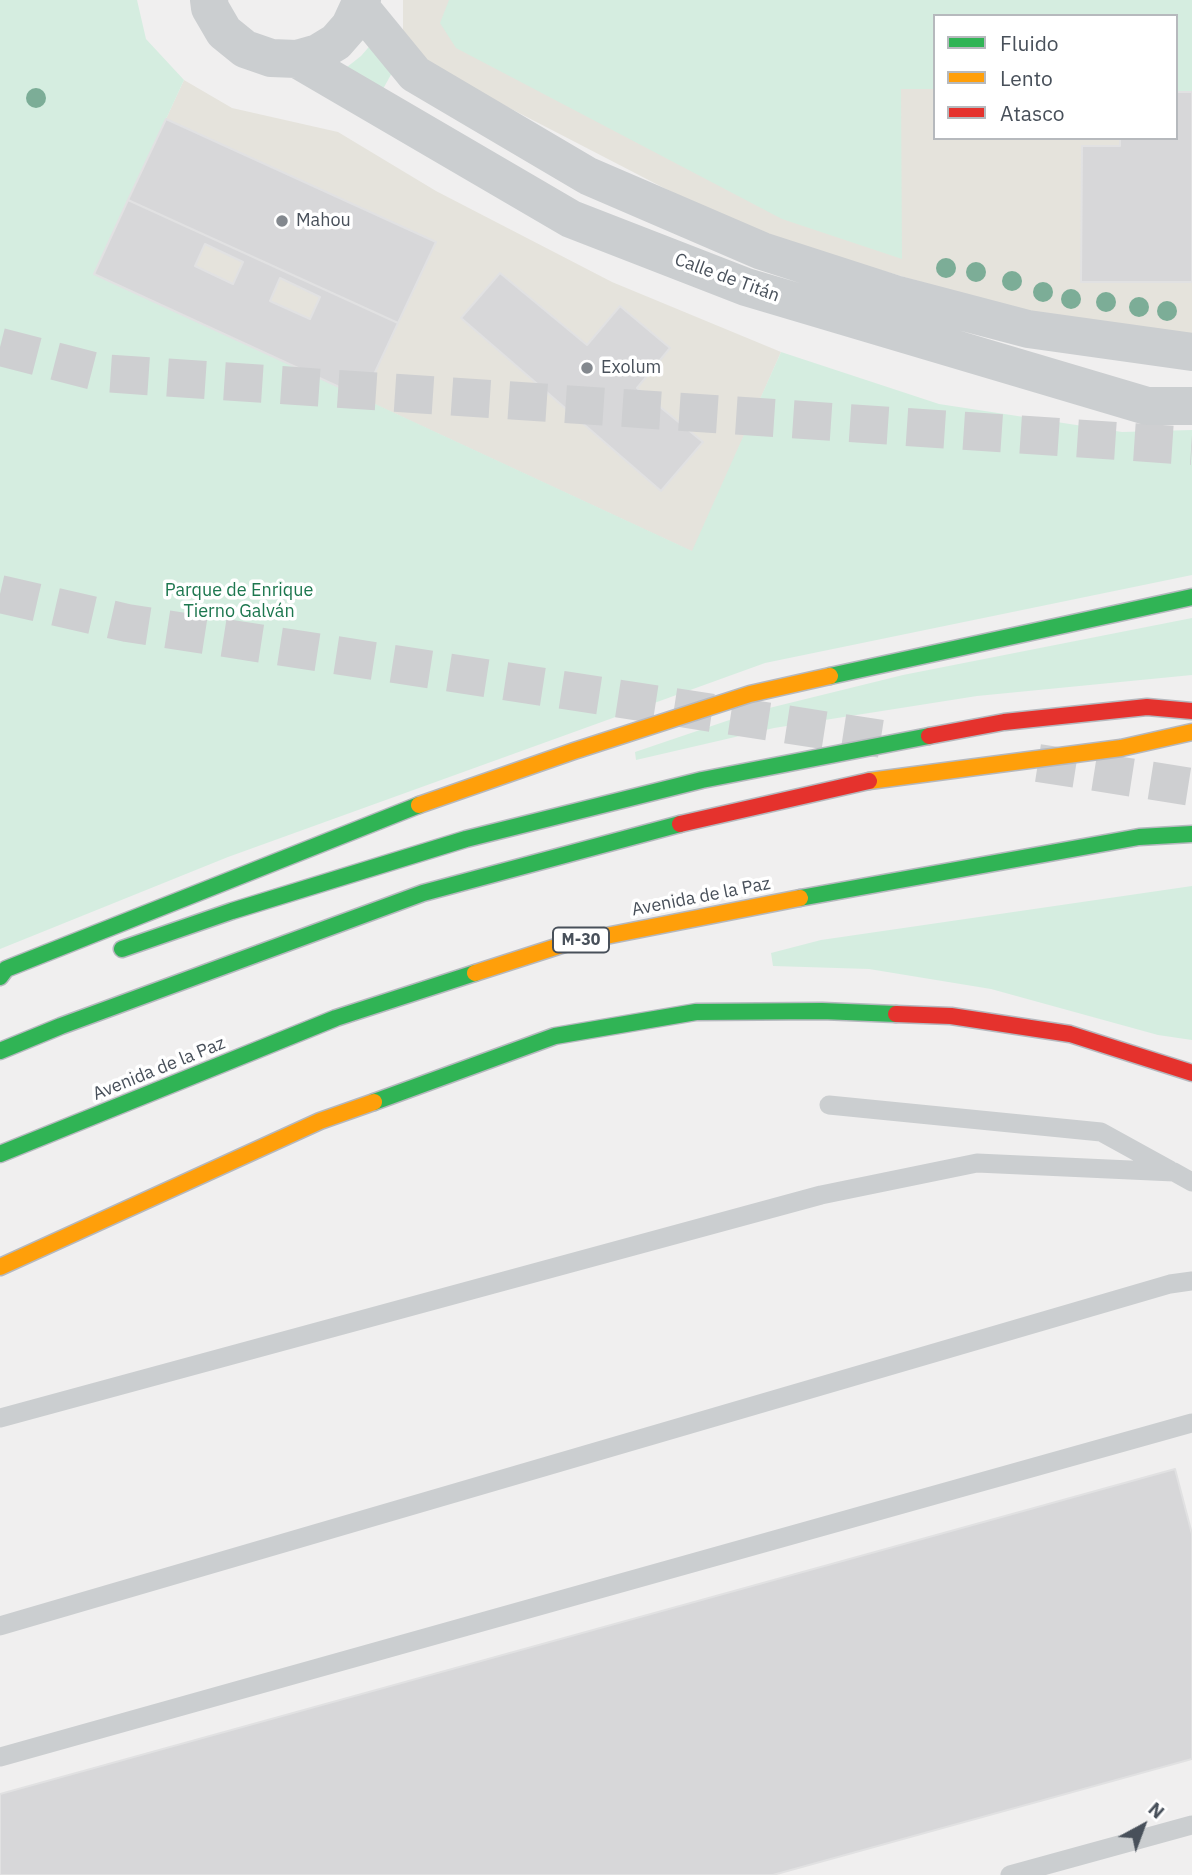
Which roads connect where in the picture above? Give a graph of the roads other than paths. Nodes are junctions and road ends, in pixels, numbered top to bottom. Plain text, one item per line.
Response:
1 (209, 0) edge
2 (361, 4) edge
3 (297, 59) junction
4 (1192, 352) edge
5 (1192, 406) edge
6 (1192, 597) edge
7 (1192, 711) edge
8 (1192, 732) edge
9 (1192, 834) edge
10 (103, 956) dead end
11 (4, 985) edge
12 (0, 1051) edge
13 (1159, 1061) junction
14 (1192, 1062) edge
15 (1192, 1073) edge
16 (829, 1105) dead end
17 (0, 1154) edge
18 (1174, 1172) junction
19 (1192, 1182) edge
20 (0, 1267) edge
21 (1192, 1281) edge
22 (0, 1418) edge
23 (1192, 1423) edge
24 (0, 1626) edge
25 (0, 1757) edge
26 (1192, 1825) edge
27 (1010, 1875) edge

1 - 3 street
2 - 3 street
2 - 4 street
3 - 5 street, Calle de Titán
6 - 11 highway
7 - 10 highway
8 - 12 highway
9 - 17 highway, Avenida de la Paz / M-30
13 - 14 lane
13 - 15 highway
13 - 20 highway
16 - 18 lane
18 - 19 lane
18 - 22 lane
21 - 24 lane
23 - 25 lane
26 - 27 lane

